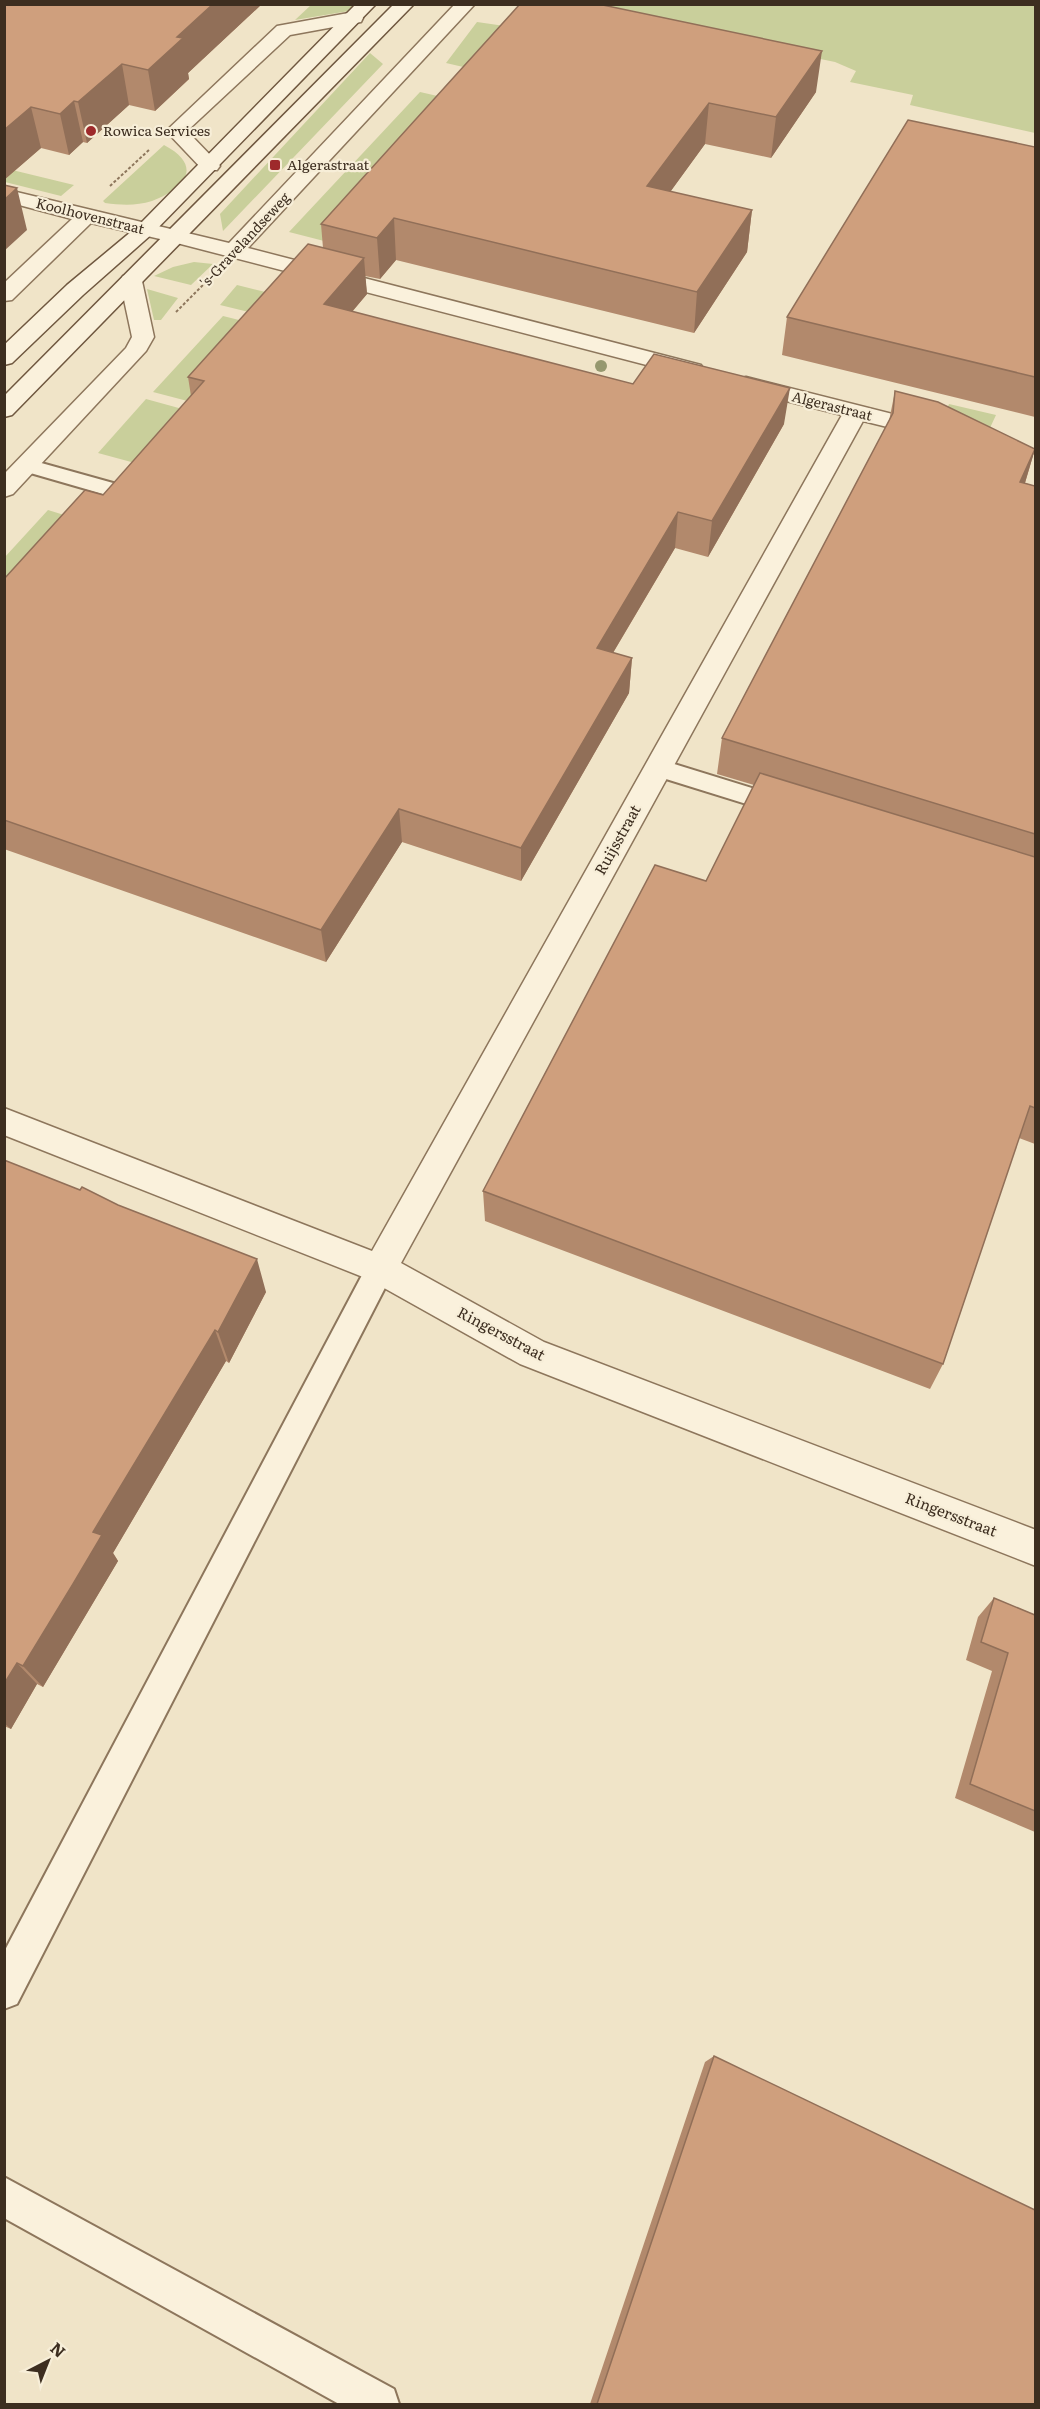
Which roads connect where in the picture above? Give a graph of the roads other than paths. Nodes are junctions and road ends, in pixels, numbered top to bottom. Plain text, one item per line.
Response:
1 (405, 4) edge
2 (466, 4) edge
3 (361, 11) edge
4 (210, 166) junction
5 (4, 195) edge
6 (87, 216) junction
7 (145, 230) junction
8 (176, 236) junction
9 (233, 251) junction
10 (131, 281) junction
11 (4, 295) edge
12 (4, 358) edge
13 (4, 410) edge
14 (856, 412) junction
15 (957, 437) edge
16 (27, 465) junction
17 (4, 489) edge
18 (124, 493) edge
19 (658, 768) junction
20 (807, 814) edge
21 (4, 1121) edge
22 (380, 1269) junction
23 (1035, 1548) edge
24 (4, 1991) edge
25 (4, 2196) edge
26 (379, 2404) edge

1 - 8 street
2 - 9 street, 's-Gravelandseweg
3 - 4 street
3 - 4 street
4 - 7 street
5 - 6 street, Koolhovenstraat
6 - 7 street, Koolhovenstraat
6 - 11 street
7 - 8 street, Koolhovenstraat
7 - 12 street
8 - 9 street, Algerastraat
8 - 10 street
9 - 14 street, Algerastraat
10 - 13 street
10 - 16 street
14 - 15 street, Algerastraat
14 - 19 street, Ruijsstraat
16 - 17 street
16 - 18 lane
19 - 20 lane
19 - 22 street, Ruijsstraat
21 - 22 street, Ringersstraat
22 - 23 street, Ringersstraat
22 - 24 lane
25 - 26 lane

